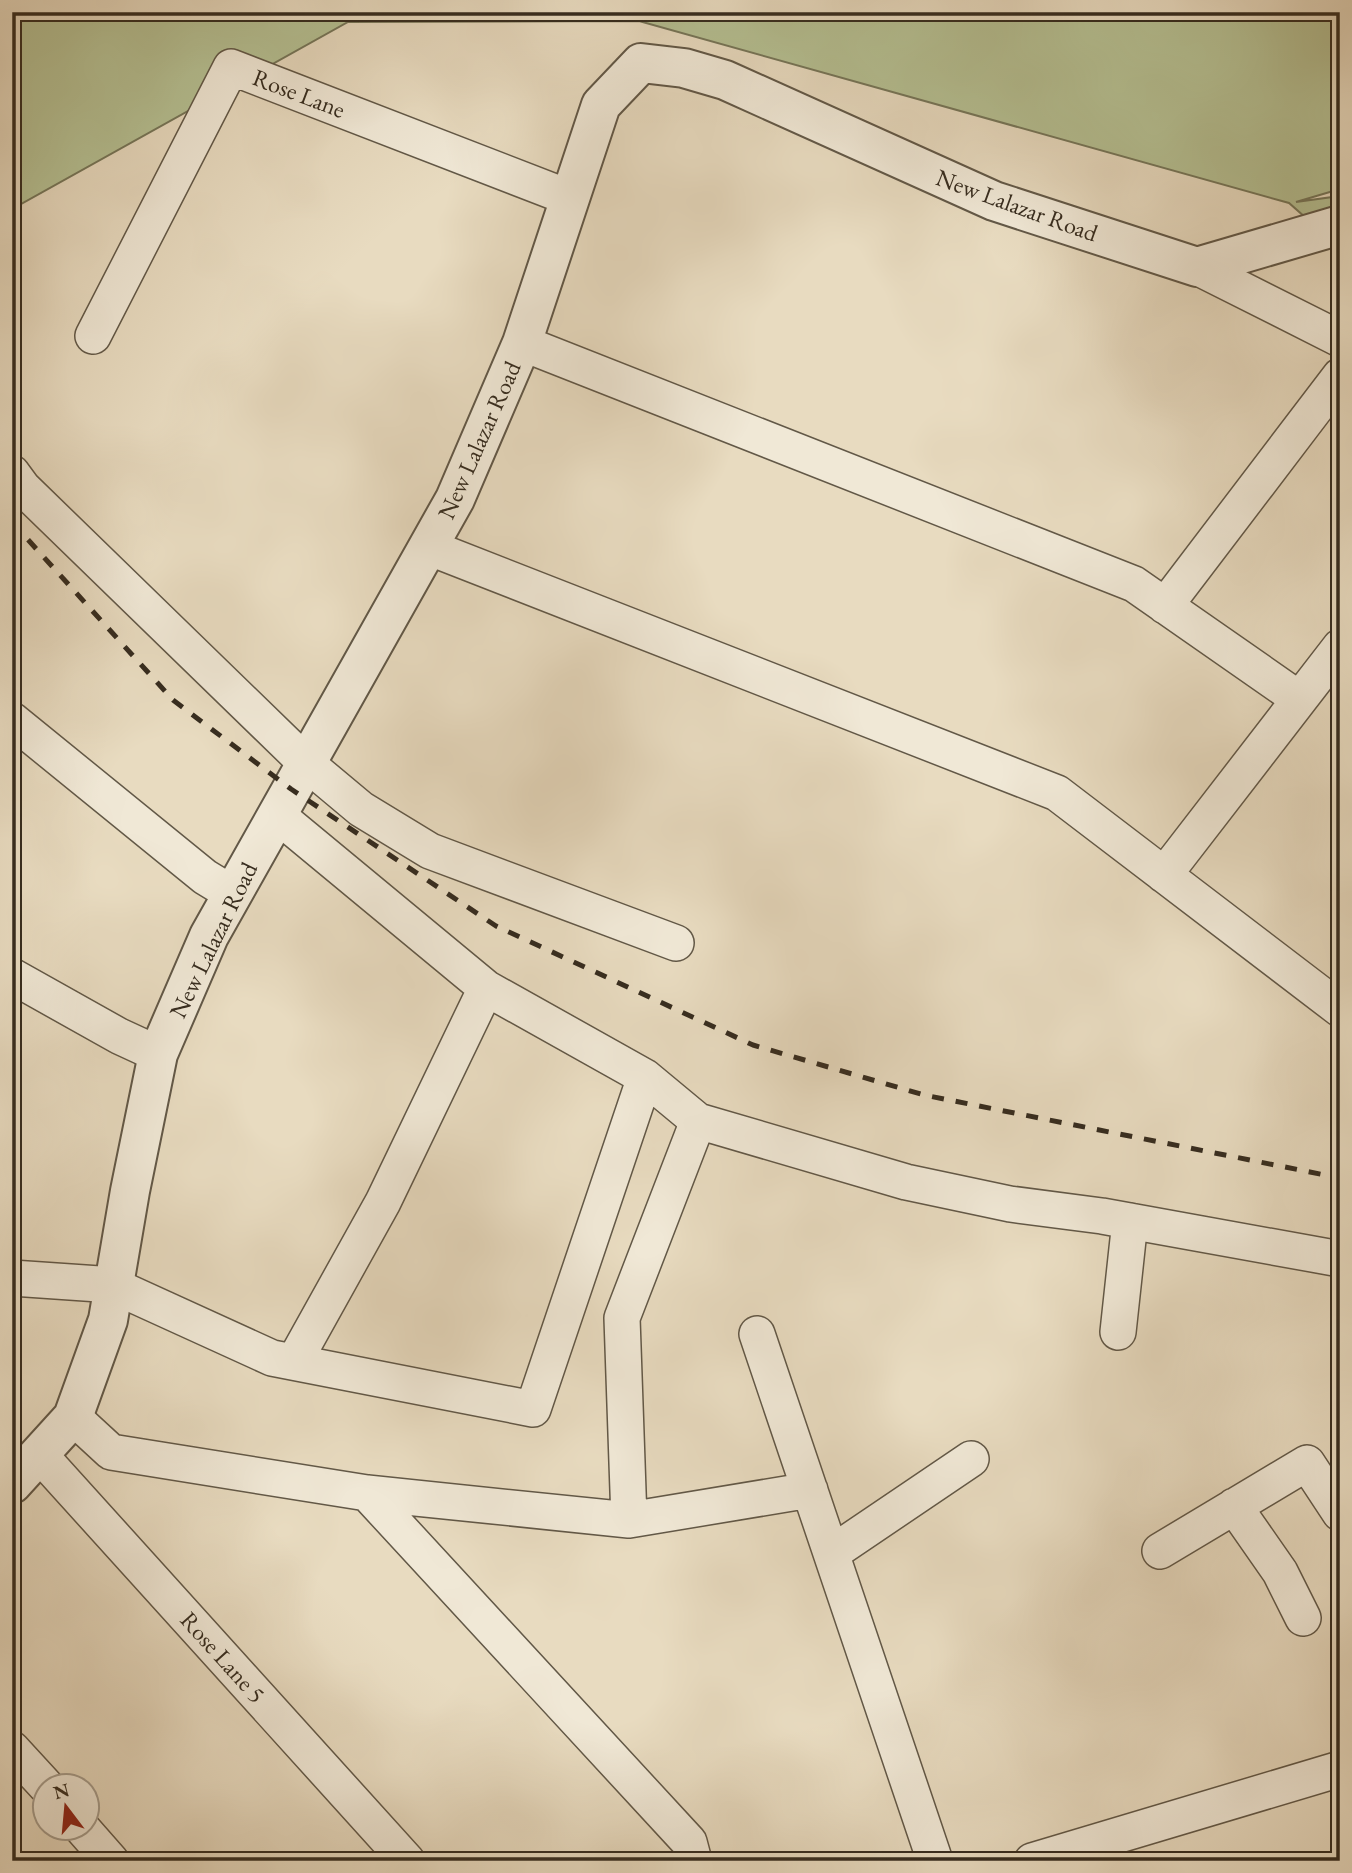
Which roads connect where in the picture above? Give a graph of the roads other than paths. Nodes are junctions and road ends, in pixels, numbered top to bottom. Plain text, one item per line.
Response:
1 (570, 198) junction
2 (1340, 225) edge
3 (1198, 267) junction
4 (93, 336) dead end
5 (1340, 339) edge
6 (522, 343) junction
7 (1340, 376) edge
8 (12, 472) edge
9 (428, 547) junction
10 (1165, 606) junction
11 (1340, 647) edge
12 (1300, 699) junction
13 (12, 720) edge
14 (306, 763) junction
15 (276, 815) junction
16 (1164, 875) junction
17 (233, 894) junction
18 (676, 943) dead end
19 (12, 976) edge
20 (486, 988) junction
21 (1340, 1009) edge
22 (158, 1054) junction
23 (645, 1077) junction
24 (698, 1121) junction
25 (1130, 1221) junction
26 (1340, 1259) edge
27 (12, 1278) edge
28 (114, 1285) junction
29 (1118, 1332) dead end
30 (757, 1334) dead end
31 (294, 1362) junction
32 (73, 1418) junction
33 (39, 1454) junction
34 (971, 1459) dead end
35 (12, 1484) edge
36 (810, 1490) junction
37 (367, 1493) junction
38 (1234, 1506) junction
39 (1340, 1513) edge
40 (629, 1520) junction
41 (1160, 1551) dead end
42 (832, 1553) junction
43 (1303, 1618) dead end
44 (12, 1749) edge
45 (1340, 1769) edge
46 (33, 1772) edge
47 (94, 1842) edge
48 (111, 1861) edge
49 (407, 1861) edge
50 (694, 1861) edge
51 (935, 1861) edge
52 (1032, 1861) edge

1 - 3 street, New Lalazar Road
1 - 4 street, Rose Lane
1 - 6 street, New Lalazar Road
2 - 3 street
3 - 5 street
6 - 9 street, New Lalazar Road
6 - 10 street
7 - 10 street
8 - 14 street
9 - 14 street, New Lalazar Road
9 - 16 street
10 - 12 street
11 - 12 street
12 - 16 street
13 - 17 street
14 - 15 street, New Lalazar Road
14 - 18 street
15 - 17 street, New Lalazar Road
15 - 20 street
16 - 21 street
17 - 22 street, New Lalazar Road
19 - 22 street
20 - 23 street
20 - 31 street
22 - 28 street, New Lalazar Road
23 - 24 street
23 - 31 street
24 - 25 street
24 - 40 street
25 - 26 street
25 - 29 street
27 - 28 street
28 - 31 street
28 - 32 street, New Lalazar Road
30 - 36 street
32 - 33 street, New Lalazar Road
32 - 37 street
33 - 35 street, New Lalazar Road
33 - 49 street, Rose Lane 5
34 - 42 street
36 - 40 street
36 - 42 street
37 - 40 street
37 - 50 street
38 - 39 street
38 - 41 street
38 - 43 street
42 - 51 street
44 - 46 street
45 - 52 street
47 - 48 street

